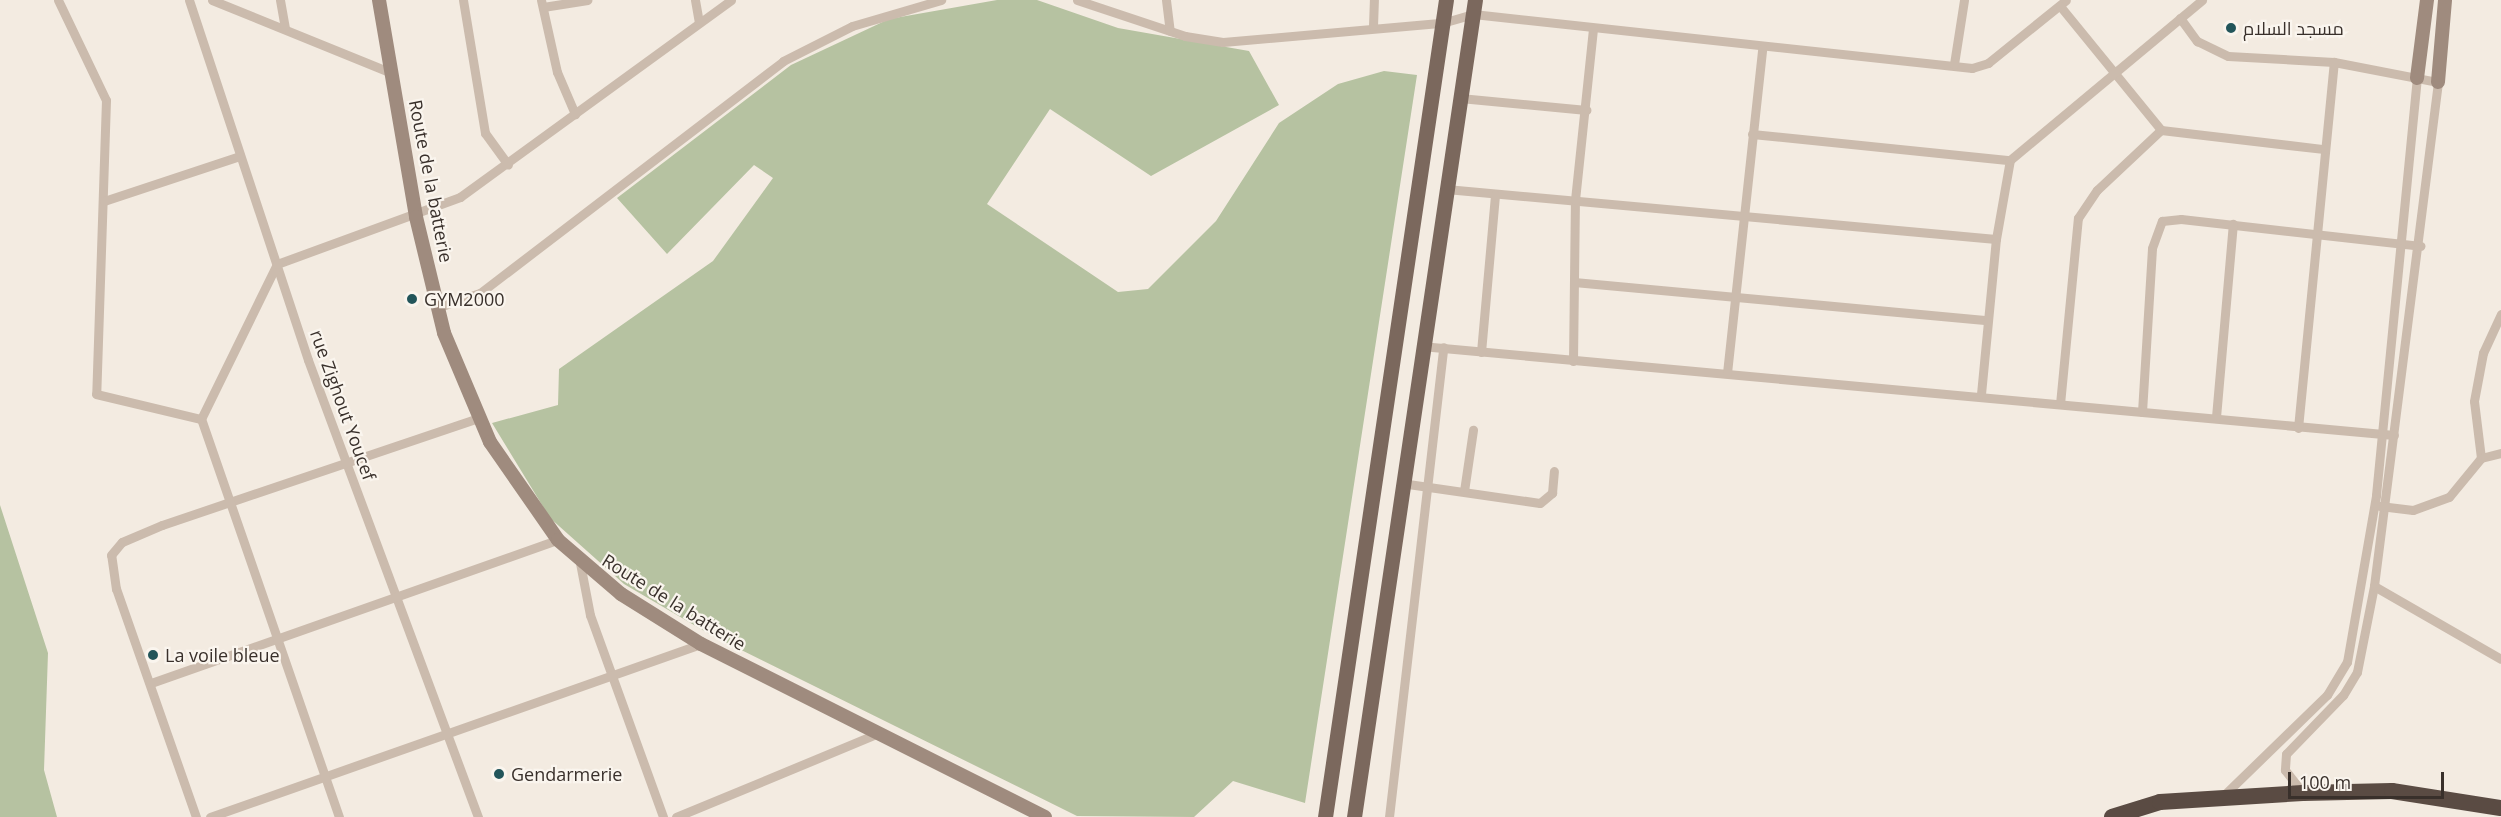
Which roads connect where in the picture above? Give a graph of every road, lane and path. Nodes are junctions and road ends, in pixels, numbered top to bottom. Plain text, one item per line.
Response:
1 (58, 0) edge
2 (189, 0) edge
3 (213, 0) edge
4 (280, 0) edge
5 (380, 0) edge
6 (463, 0) edge
7 (587, 0) edge
8 (696, 0) edge
9 (731, 0) edge
10 (941, 0) edge
11 (1077, 0) edge
12 (1166, 0) edge
13 (1374, 0) edge
14 (1446, 0) edge
15 (1964, 0) edge
16 (2202, 0) edge
17 (2427, 0) edge
18 (2445, 0) edge
19 (2063, 3) edge
20 (542, 4) edge
21 (1474, 7) edge
22 (2180, 18) junction
23 (699, 23) junction
24 (1442, 23) junction
25 (1373, 26) junction
26 (285, 28) junction
27 (1593, 28) junction
28 (1170, 31) junction
29 (1762, 50) junction
30 (2334, 62) junction
31 (1954, 64) junction
32 (2117, 71) junction
33 (392, 73) junction
34 (2417, 78) junction
35 (2438, 82) junction
36 (1460, 98) junction
37 (1586, 110) junction
38 (575, 114) junction
39 (2161, 130) junction
40 (1752, 134) junction
41 (2322, 149) junction
42 (240, 156) junction
43 (2010, 160) junction
44 (508, 165) junction
45 (1446, 189) junction
46 (1495, 195) junction
47 (1575, 200) junction
48 (104, 201) junction
49 (416, 217) junction
50 (1744, 220) junction
51 (2233, 224) junction
52 (2317, 234) junction
53 (1996, 239) junction
54 (2401, 242) junction
55 (2420, 246) junction
56 (277, 264) junction
57 (1574, 282) junction
58 (1737, 296) junction
59 (439, 307) junction
60 (2501, 314) edge
61 (1987, 320) junction
62 (1422, 345) junction
63 (1443, 347) junction
64 (1481, 352) junction
65 (1574, 361) junction
66 (1727, 374) junction
67 (1982, 394) junction
68 (2060, 404) junction
69 (2142, 412) junction
70 (2216, 417) junction
71 (478, 418) junction
72 (201, 419) junction
73 (2298, 428) junction
74 (1473, 430) dead end
75 (2382, 434) junction
76 (2394, 435) junction
77 (2501, 453) edge
78 (2481, 458) junction
79 (346, 461) junction
80 (1554, 471) dead end
81 (1401, 483) junction
82 (1428, 487) junction
83 (1464, 491) junction
84 (225, 501) junction
85 (2375, 505) junction
86 (2386, 507) junction
87 (558, 540) junction
88 (580, 563) junction
89 (2374, 586) junction
90 (396, 598) junction
91 (276, 640) junction
92 (701, 644) junction
93 (2501, 659) edge
94 (611, 673) junction
95 (151, 683) junction
96 (2327, 694) junction
97 (2337, 702) junction
98 (450, 733) junction
99 (876, 734) junction
100 (325, 776) junction
101 (2303, 793) junction
102 (2220, 797) junction
103 (2501, 808) edge
104 (196, 817) edge
105 (210, 817) edge
106 (339, 817) edge
107 (478, 817) edge
108 (663, 817) edge
109 (676, 817) edge
110 (1045, 817) edge
111 (1325, 817) edge
112 (1354, 817) edge
113 (1389, 817) edge
114 (2112, 817) edge

1 - 48 street
2 - 42 street, rue Zighout Youcef
3 - 26 street
4 - 26 street
5 - 33 main road, Route de la batterie
6 - 44 street
7 - 20 street
8 - 23 street
9 - 23 street
10 - 59 street
11 - 28 street
12 - 28 street
13 - 25 street
14 - 24 main road
15 - 31 street
16 - 22 street
17 - 34 main road
18 - 35 main road
19 - 31 street
19 - 32 street
20 - 38 street
21 - 24 street
21 - 27 street
21 - 36 main road
22 - 30 street
22 - 32 street
23 - 38 street
24 - 25 street
24 - 111 main road
25 - 28 street
26 - 33 street
27 - 29 street
27 - 37 street
29 - 31 street
29 - 40 street
30 - 34 street
30 - 41 street
32 - 39 street
32 - 43 street
33 - 49 main road, Route de la batterie
34 - 35 street
34 - 54 street
35 - 55 street
36 - 37 street
36 - 45 main road
37 - 47 street
38 - 44 street
39 - 41 street
39 - 68 street
40 - 43 street
40 - 50 street
41 - 52 street
42 - 48 street
42 - 56 street, rue Zighout Youcef
43 - 53 street
44 - 49 street
45 - 46 street
45 - 62 main road
46 - 47 street
46 - 64 street
47 - 50 street
47 - 57 street
48 - 72 street
49 - 56 street
49 - 59 main road, Route de la batterie
50 - 53 street
50 - 58 street
51 - 52 street
51 - 69 street
51 - 70 street
52 - 54 street
52 - 73 street
53 - 61 street
54 - 55 street
54 - 75 street
55 - 76 street
56 - 72 street
56 - 79 street, rue Zighout Youcef
57 - 58 street
57 - 65 street
58 - 61 street
58 - 66 street
59 - 71 main road, Route de la batterie
60 - 78 street
61 - 67 street
62 - 63 street
62 - 81 main road
63 - 64 street
63 - 82 street
64 - 65 street
65 - 66 street
66 - 67 street
67 - 68 street
68 - 69 street
69 - 70 street
70 - 73 street
71 - 79 street
71 - 87 main road, Route de la batterie
72 - 84 street
73 - 75 street
74 - 83 street
75 - 76 street
75 - 85 street
76 - 86 street
77 - 78 street
78 - 86 street
79 - 84 street
79 - 90 street, rue Zighout Youcef
80 - 83 street
81 - 82 street
81 - 112 main road
82 - 83 street
82 - 113 street
84 - 91 street
84 - 95 street
85 - 86 street
85 - 96 street
86 - 89 street
87 - 88 main road, Route de la batterie
87 - 90 street
88 - 92 main road, Route de la batterie
88 - 94 street
89 - 93 street
89 - 97 street
90 - 91 street
90 - 98 street, rue Zighout Youcef
91 - 95 street
91 - 100 street
92 - 94 street
92 - 99 main road, Route de la batterie
94 - 98 street
94 - 108 street
95 - 104 street
96 - 97 street
96 - 102 street
97 - 101 street
98 - 100 street
98 - 107 street, rue Zighout Youcef
99 - 109 street
99 - 110 main road, Route de la batterie
100 - 105 street
100 - 106 street
101 - 102 highway
101 - 103 highway
102 - 114 highway

